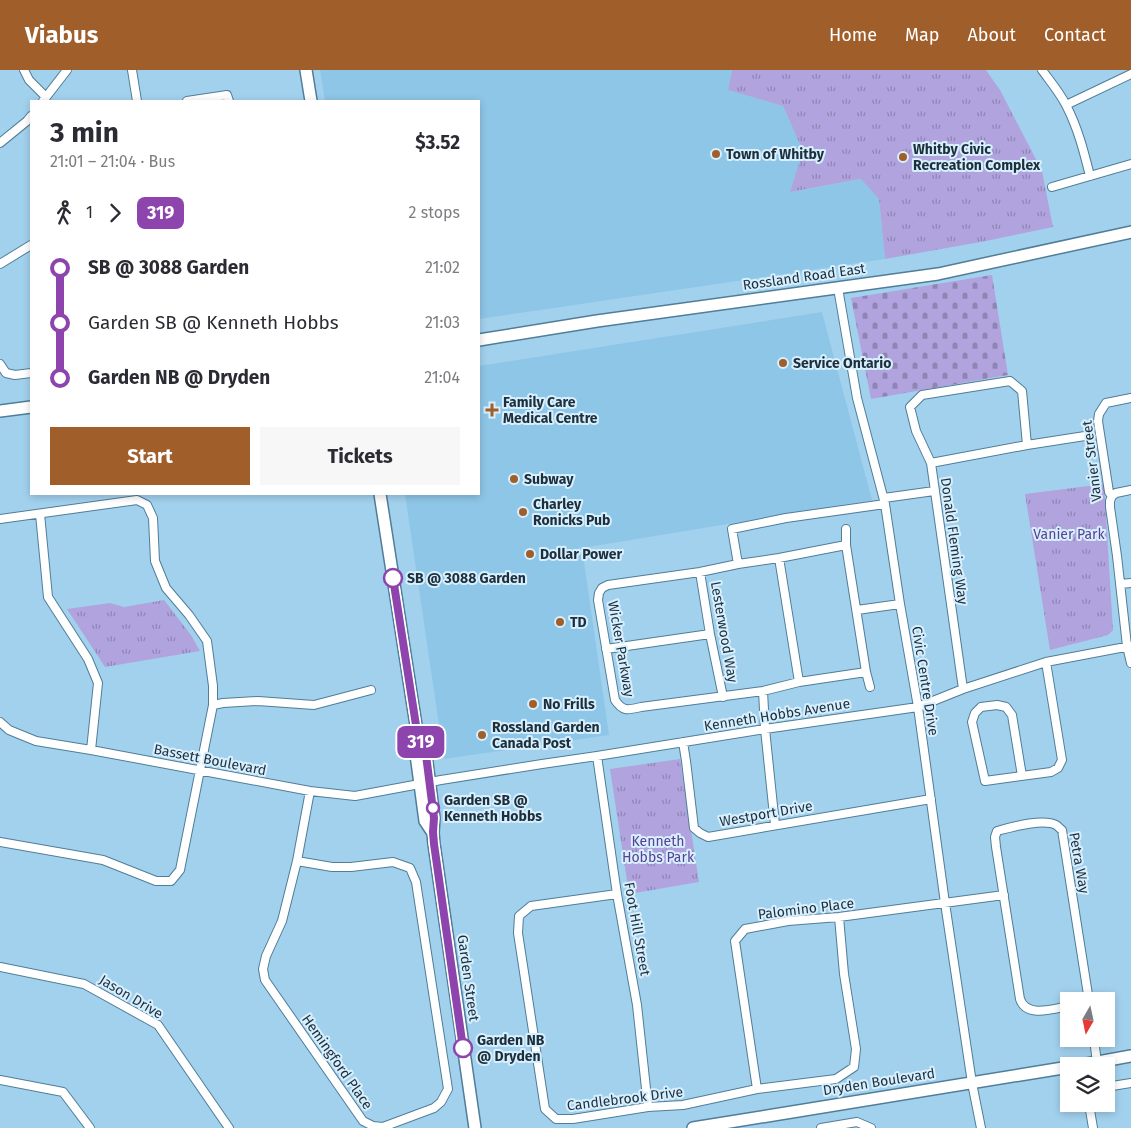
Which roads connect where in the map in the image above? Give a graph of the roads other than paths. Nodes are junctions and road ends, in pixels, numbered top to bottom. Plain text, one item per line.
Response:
1 (24, 70) edge
2 (67, 70) edge
3 (132, 70) edge
4 (306, 70) edge
5 (1042, 70) edge
6 (1131, 74) edge
7 (44, 99) edge
8 (137, 100) edge
9 (195, 100) edge
10 (229, 100) edge
11 (311, 100) edge
12 (1066, 105) junction
13 (30, 117) edge
14 (0, 143) edge
15 (1131, 164) edge
16 (1090, 176) junction
17 (1052, 187) dead end
18 (1131, 232) edge
19 (30, 246) edge
20 (0, 264) edge
21 (838, 288) junction
22 (480, 340) edge
23 (0, 364) edge
24 (30, 373) edge
25 (1131, 398) edge
26 (30, 407) edge
27 (0, 411) edge
28 (1085, 436) dead end
29 (1027, 445) junction
30 (931, 463) junction
31 (1131, 490) edge
32 (934, 491) junction
33 (380, 495) edge
34 (1112, 496) junction
35 (884, 501) junction
36 (40, 514) junction
37 (0, 519) edge
38 (846, 529) dead end
39 (846, 545) junction
40 (779, 558) junction
41 (738, 564) junction
42 (700, 572) junction
43 (1131, 583) edge
44 (1120, 584) junction
45 (900, 604) junction
46 (857, 610) junction
47 (710, 634) junction
48 (1129, 646) edge
49 (606, 648) junction
50 (1046, 662) junction
51 (1131, 663) edge
52 (866, 672) junction
53 (799, 682) junction
54 (870, 687) dead end
55 (964, 689) junction
56 (371, 690) dead end
57 (763, 691) junction
58 (723, 697) junction
59 (213, 705) junction
60 (918, 706) junction
61 (0, 722) edge
62 (765, 729) junction
63 (683, 742) junction
64 (90, 750) junction
65 (597, 756) junction
66 (200, 771) junction
67 (1022, 776) junction
68 (425, 784) junction
69 (310, 791) junction
70 (931, 799) junction
71 (775, 825) junction
72 (0, 842) edge
73 (298, 861) junction
74 (617, 894) junction
75 (1004, 895) junction
76 (945, 903) junction
77 (839, 917) junction
78 (0, 967) edge
79 (1088, 992) edge
80 (1060, 1007) edge
81 (1131, 1056) edge
82 (1115, 1059) edge
83 (1060, 1069) edge
84 (0, 1080) edge
85 (972, 1083) junction
86 (1131, 1083) edge
87 (1115, 1086) edge
88 (757, 1089) junction
89 (648, 1107) junction
90 (1090, 1112) edge
91 (90, 1128) edge
92 (229, 1128) edge
93 (475, 1128) edge
94 (694, 1128) edge
95 (820, 1128) edge
96 (871, 1128) edge
97 (981, 1128) edge
98 (1093, 1128) edge

1 - 7 street
2 - 7 street
3 - 8 street
4 - 11 street
5 - 12 street
6 - 12 street
9 - 10 street
12 - 16 street
13 - 14 street
15 - 16 street
16 - 17 street
18 - 21 street, Rossland Road East
19 - 20 street
21 - 22 street, Rossland Road East
21 - 35 street, Civic Centre Drive
23 - 24 street
25 - 34 street, Vanier Street
26 - 27 street
28 - 29 street, Donald Fleming Way
29 - 30 street, Donald Fleming Way
29 - 30 street
30 - 32 street, Donald Fleming Way
31 - 34 street
32 - 35 street
32 - 55 street, Donald Fleming Way
33 - 68 street, Garden Street
34 - 44 street, Vanier Street
35 - 41 street
35 - 45 street, Civic Centre Drive
36 - 37 street
36 - 59 street
36 - 64 street
38 - 39 street
39 - 40 street, Wicker Parkway
39 - 46 street
40 - 41 street, Wicker Parkway
40 - 53 street
41 - 42 street, Wicker Parkway
42 - 47 street, Lesterwood Way
42 - 49 street, Wicker Parkway
43 - 44 street
44 - 48 street, Vanier Street
45 - 46 street
45 - 60 street, Civic Centre Drive
46 - 52 street
47 - 49 street
47 - 58 street, Lesterwood Way
48 - 50 street, Kenneth Hobbs Avenue
48 - 51 street, Vanier Street
49 - 58 street, Wicker Parkway
50 - 55 street, Kenneth Hobbs Avenue
50 - 67 street
52 - 53 street, Wicker Parkway
52 - 54 street
53 - 57 street, Wicker Parkway
55 - 60 street, Kenneth Hobbs Avenue
56 - 59 street
57 - 58 street, Wicker Parkway
57 - 62 street
59 - 66 street
60 - 62 street, Kenneth Hobbs Avenue
60 - 70 street, Civic Centre Drive
61 - 64 street, Bassett Boulevard
62 - 63 street, Kenneth Hobbs Avenue
62 - 71 street
63 - 65 street, Kenneth Hobbs Avenue
63 - 71 street, Westport Drive
64 - 66 street, Bassett Boulevard
65 - 68 street, Kenneth Hobbs Avenue
65 - 74 street, Foot Hill Street
66 - 69 street, Bassett Boulevard
66 - 72 street
67 - 67 street
68 - 69 street, Bassett Boulevard
68 - 93 street, Garden Street
69 - 73 street, Hemingford Place
70 - 71 street, Westport Drive
70 - 76 street, Civic Centre Drive
73 - 73 street, Hemingford Place
74 - 89 street, Foot Hill Street
74 - 89 street, Candlebrook Drive
75 - 76 street
75 - 79 street, Petra Way
75 - 80 street, Petra Way
76 - 77 street, Palomino Place
76 - 85 street, Civic Centre Drive
77 - 88 street, Candlebrook Drive
77 - 88 street, Palomino Place
78 - 92 street, Jason Drive
81 - 82 street
83 - 85 street, Dryden Boulevard
84 - 91 street
85 - 94 street, Dryden Boulevard
85 - 97 street, Civic Centre Drive
86 - 87 street
88 - 89 street, Candlebrook Drive
90 - 98 street
95 - 96 street

